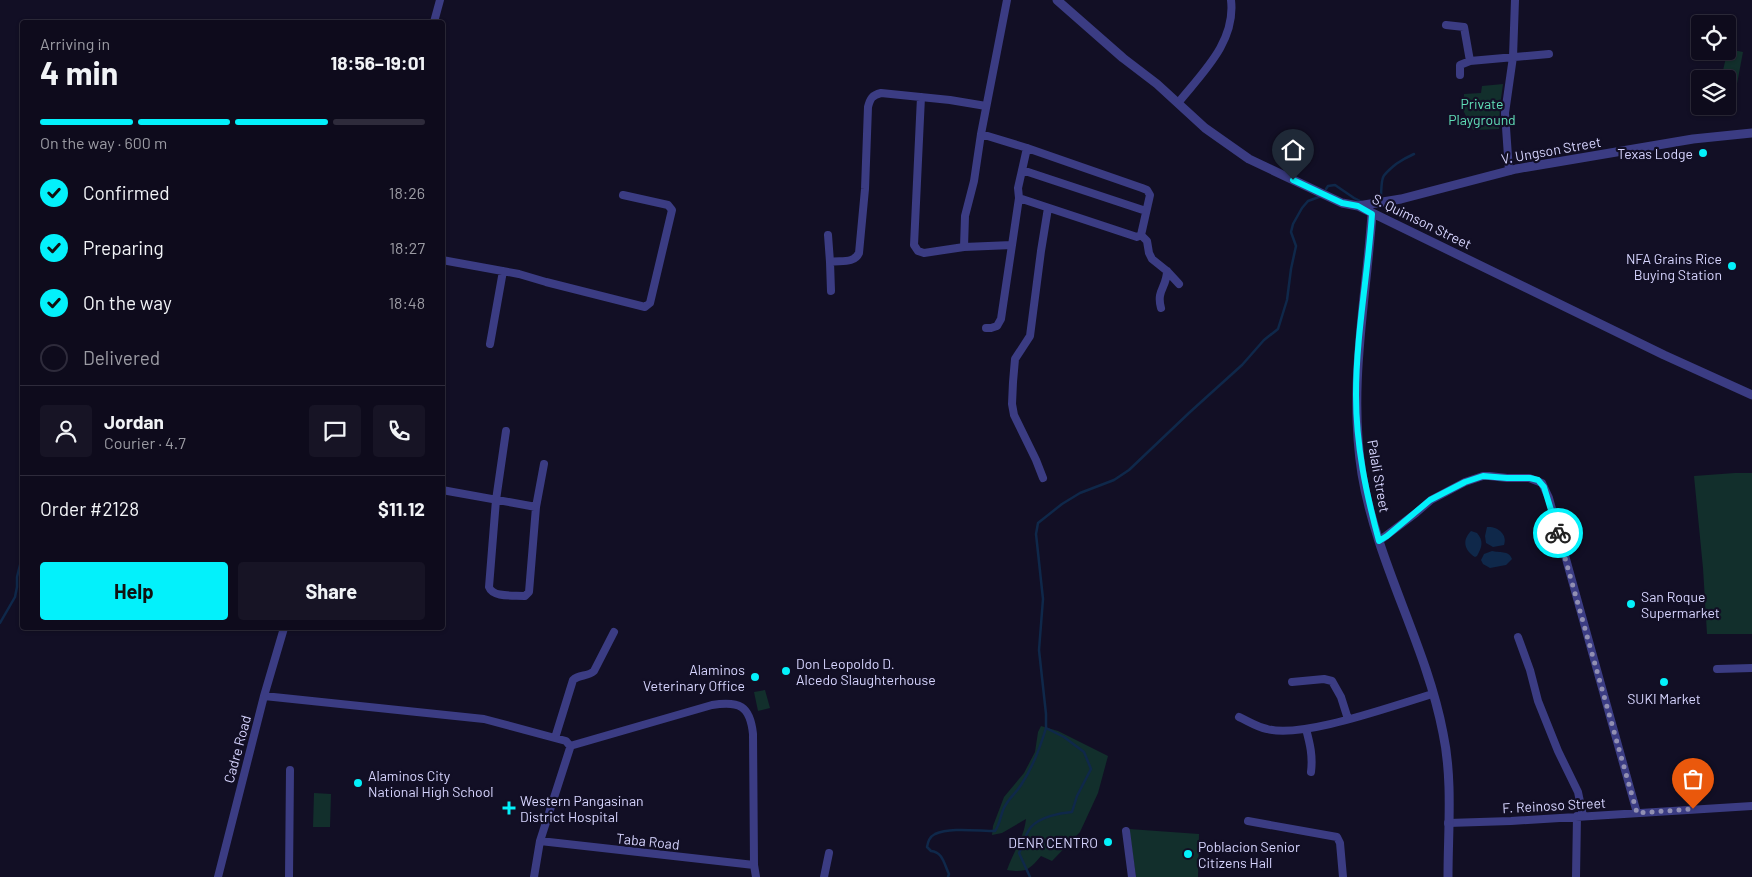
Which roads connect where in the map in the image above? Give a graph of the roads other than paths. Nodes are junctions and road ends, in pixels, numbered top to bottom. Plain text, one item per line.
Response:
1 (440, 0) edge
2 (1007, 0) edge
3 (1057, 0) edge
4 (1231, 0) edge
5 (1515, 0) edge
6 (435, 20) edge
7 (1446, 25) dead end
8 (1549, 54) dead end
9 (1513, 57) junction
10 (1470, 61) junction
11 (1460, 75) dead end
12 (920, 97) junction
13 (1178, 103) junction
14 (986, 106) junction
15 (1752, 133) edge
16 (981, 134) junction
17 (1027, 148) junction
18 (1022, 170) junction
19 (1510, 171) junction
20 (623, 195) dead end
21 (1019, 198) junction
22 (1358, 206) junction
23 (1048, 208) junction
24 (1146, 211) junction
25 (1372, 214) junction
26 (828, 235) dead end
27 (1141, 235) junction
28 (1012, 245) junction
29 (964, 247) junction
30 (445, 261) edge
31 (830, 262) junction
32 (503, 271) junction
33 (1167, 271) junction
34 (1179, 284) dead end
35 (831, 291) dead end
36 (1160, 308) dead end
37 (986, 328) dead end
38 (490, 344) dead end
39 (1752, 394) edge
40 (506, 431) dead end
41 (544, 464) dead end
42 (1043, 478) dead end
43 (445, 491) edge
44 (496, 500) junction
45 (536, 507) junction
46 (1379, 541) junction
47 (283, 630) edge
48 (614, 632) dead end
49 (1518, 637) dead end
50 (1752, 668) edge
51 (1717, 669) dead end
52 (1292, 682) dead end
53 (1433, 694) junction
54 (264, 696) junction
55 (1238, 717) dead end
56 (1348, 719) junction
57 (1306, 729) junction
58 (555, 738) junction
59 (570, 746) junction
60 (290, 770) dead end
61 (1311, 772) dead end
62 (1752, 806) edge
63 (1637, 813) junction
64 (1580, 816) junction
65 (1248, 820) dead end
66 (1448, 823) junction
67 (1126, 831) dead end
68 (540, 841) junction
69 (828, 853) dead end
70 (754, 866) junction
71 (218, 877) edge
72 (289, 877) edge
73 (534, 877) edge
74 (756, 877) edge
75 (824, 877) edge
76 (1132, 877) edge
77 (1343, 877) edge
78 (1448, 877) edge
79 (1576, 877) edge

1 - 6 street
2 - 14 street
3 - 13 street, S. Quimson Street
4 - 13 street
5 - 9 street
7 - 10 street
8 - 9 street
9 - 10 street
9 - 19 street
10 - 11 street
12 - 14 street
12 - 29 street
12 - 31 street
13 - 22 street, S. Quimson Street
14 - 16 street
15 - 19 street, V. Ungson Street
16 - 17 street
16 - 29 street
17 - 18 street
17 - 24 street
18 - 21 street
18 - 24 street
19 - 22 street, V. Ungson Street
20 - 32 street
21 - 23 street
21 - 28 street
22 - 25 street, S. Quimson Street
23 - 27 street
23 - 42 street
24 - 27 street
25 - 39 street, S. Quimson Street
25 - 46 street, Palali Street
26 - 31 street
27 - 33 street
28 - 29 street
28 - 37 street
30 - 32 street
31 - 35 street
32 - 38 street
33 - 34 street
33 - 36 street
40 - 44 street
41 - 45 street
43 - 44 street
44 - 45 street
44 - 45 street
46 - 53 street, Palali Street
46 - 63 street
47 - 54 street, Cadre Road
48 - 58 street
49 - 64 street
50 - 51 street
52 - 56 street
53 - 56 street
53 - 66 street, Palali Street
54 - 58 street
54 - 71 street, Cadre Road
55 - 57 street
56 - 57 street
57 - 61 street
58 - 59 street
59 - 68 street
59 - 70 street
60 - 72 street
62 - 63 street, F. Reinoso Street
63 - 64 street, F. Reinoso Street
64 - 66 street, F. Reinoso Street
64 - 79 street
65 - 77 street
66 - 78 street, Palali Street
67 - 76 street
68 - 70 street, Taba Road
68 - 73 street
69 - 75 street
70 - 74 street

